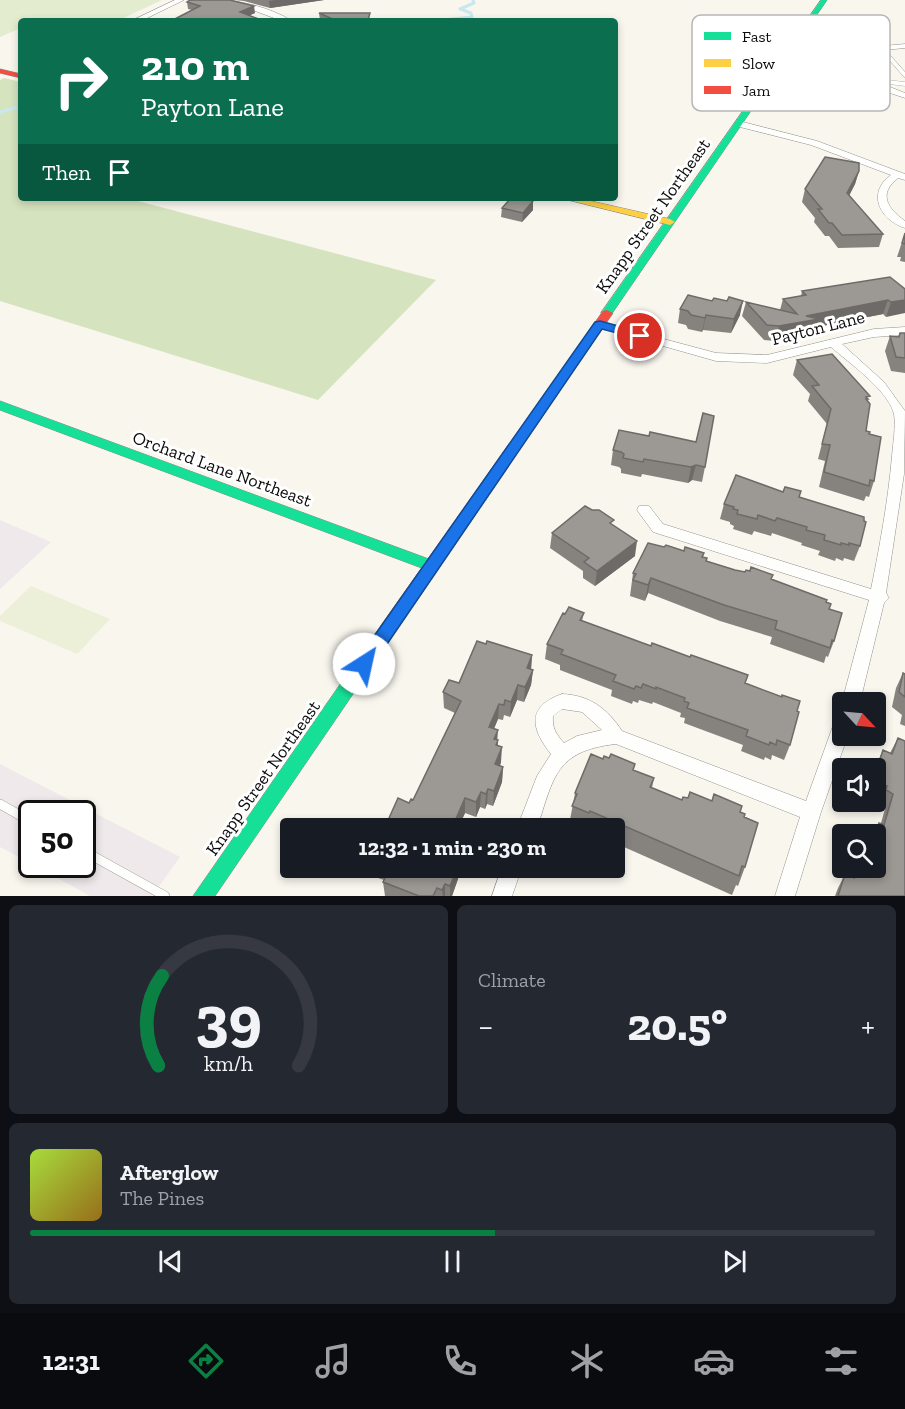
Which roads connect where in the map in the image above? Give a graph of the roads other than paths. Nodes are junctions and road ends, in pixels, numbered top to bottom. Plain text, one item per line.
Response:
1 (181, 0) edge
2 (217, 0) edge
3 (264, 0) edge
4 (824, 0) edge
5 (249, 6) junction
6 (814, 15) edge
7 (142, 18) edge
8 (280, 18) edge
9 (905, 46) edge
10 (890, 47) edge
11 (890, 57) edge
12 (0, 71) edge
13 (18, 74) edge
14 (905, 75) edge
15 (890, 82) edge
16 (905, 84) edge
17 (890, 90) edge
18 (905, 96) edge
19 (748, 111) edge
20 (739, 124) junction
21 (900, 176) edge
22 (578, 201) edge
23 (670, 222) junction
24 (905, 225) edge
25 (600, 325) junction
26 (905, 331) edge
27 (834, 344) junction
28 (0, 405) edge
29 (644, 510) dead end
30 (432, 566) junction
31 (881, 598) junction
32 (854, 692) edge
33 (616, 736) junction
34 (835, 746) edge
35 (561, 753) junction
36 (0, 804) edge
37 (811, 812) junction
38 (18, 814) edge
39 (531, 818) edge
40 (96, 858) edge
41 (508, 878) edge
42 (165, 896) edge
43 (203, 896) edge
44 (502, 896) edge
45 (785, 896) edge

1 - 7 street
2 - 5 street
3 - 5 street
4 - 6 main road, Knapp Street Northeast
5 - 8 street
9 - 10 street
11 - 14 lane
12 - 13 main road
15 - 16 lane
17 - 18 street
19 - 20 main road, Knapp Street Northeast
20 - 21 street
20 - 23 main road, Knapp Street Northeast
21 - 24 street
22 - 23 main road
23 - 25 main road, Knapp Street Northeast
25 - 27 street, Payton Lane
25 - 30 main road, Knapp Street Northeast
26 - 27 street, Payton Lane
27 - 31 street
28 - 30 main road, Orchard Lane Northeast
29 - 31 street
30 - 43 main road, Knapp Street Northeast
31 - 32 street
33 - 35 street
33 - 35 street
33 - 37 street
34 - 37 street
35 - 39 street
36 - 38 lane
37 - 45 street
40 - 42 lane
41 - 44 street

